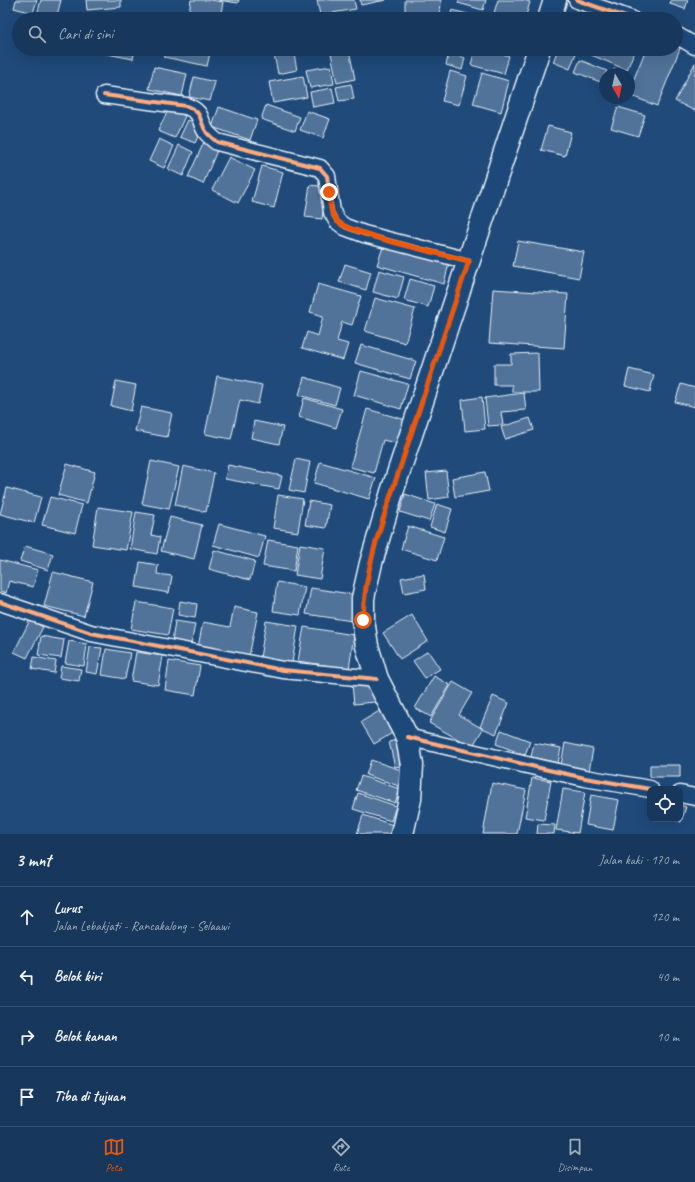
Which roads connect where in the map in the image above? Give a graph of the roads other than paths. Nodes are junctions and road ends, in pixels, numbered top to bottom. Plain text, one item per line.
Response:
1 (555, 0) edge
2 (577, 0) edge
3 (551, 12) edge
4 (611, 12) edge
5 (683, 39) edge
6 (695, 46) edge
7 (537, 56) edge
8 (104, 95) dead end
9 (469, 261) junction
10 (0, 602) edge
11 (377, 679) junction
12 (408, 737) junction
13 (647, 788) edge
14 (683, 795) edge
15 (695, 797) edge
16 (402, 834) edge

1 - 3 main road
2 - 4 street
5 - 6 street
7 - 9 main road
8 - 9 street
9 - 11 main road
10 - 11 street
11 - 12 main road
12 - 13 street
12 - 16 main road
14 - 15 street

